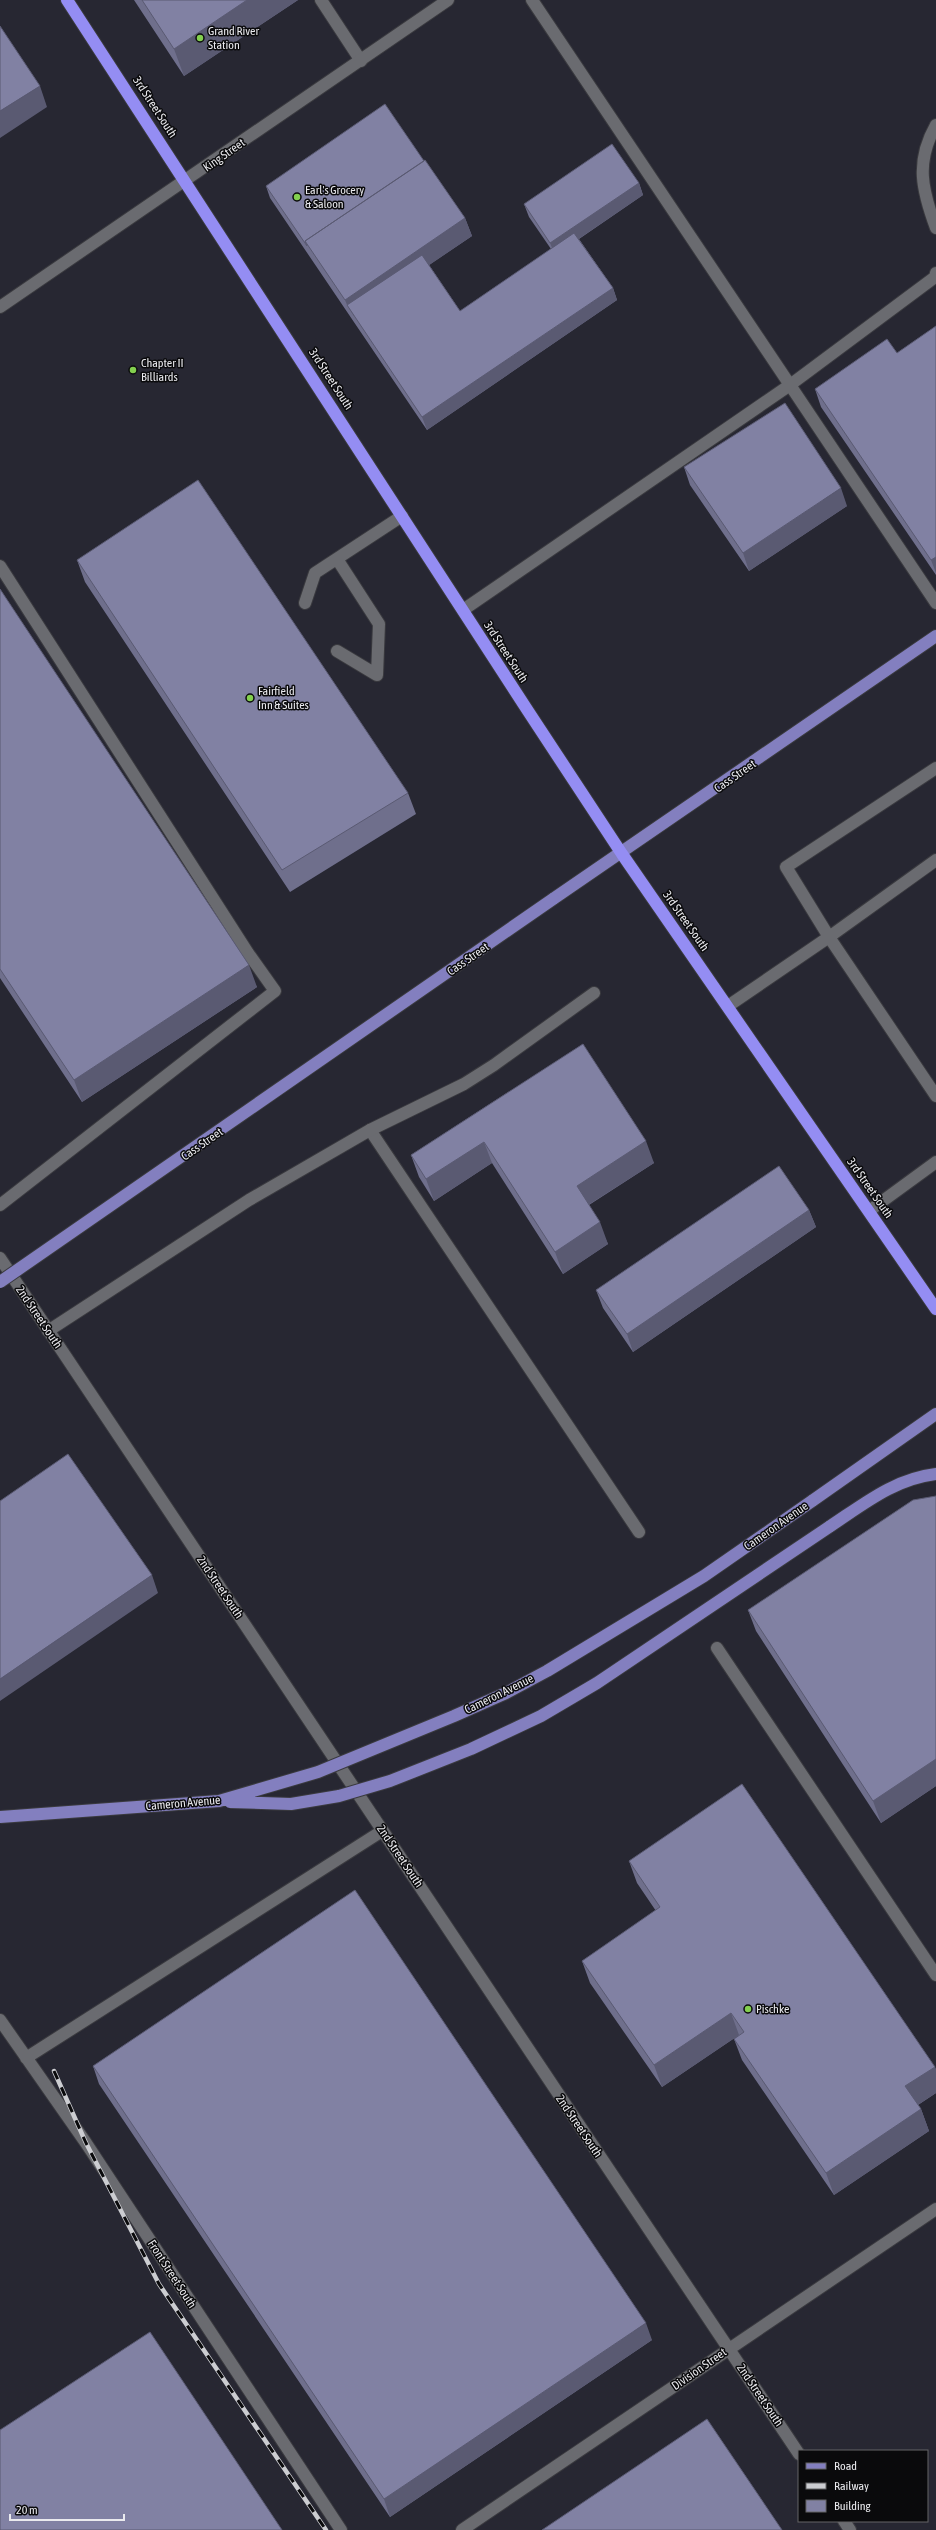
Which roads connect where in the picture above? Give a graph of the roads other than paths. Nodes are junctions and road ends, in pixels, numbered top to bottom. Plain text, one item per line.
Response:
1 (67, 0) edge
2 (321, 0) edge
3 (448, 0) edge
4 (532, 0) edge
5 (360, 61) junction
6 (936, 125) edge
7 (186, 181) junction
8 (936, 228) edge
9 (936, 273) edge
10 (0, 307) edge
11 (790, 385) junction
12 (402, 516) junction
13 (337, 558) junction
14 (0, 566) edge
15 (305, 603) dead end
16 (936, 603) edge
17 (463, 610) junction
18 (936, 636) edge
19 (337, 651) dead end
20 (936, 768) edge
21 (622, 854) junction
22 (936, 860) edge
23 (829, 937) junction
24 (594, 994) dead end
25 (728, 1006) junction
26 (936, 1096) edge
27 (370, 1130) junction
28 (936, 1162) edge
29 (0, 1205) edge
30 (869, 1211) junction
31 (0, 1258) edge
32 (14, 1279) junction
33 (0, 1282) edge
34 (0, 1289) edge
35 (936, 1309) edge
36 (48, 1330) junction
37 (936, 1414) edge
38 (936, 1474) edge
39 (639, 1532) dead end
40 (717, 1648) dead end
41 (219, 1801) junction
42 (0, 1816) edge
43 (382, 1831) junction
44 (936, 1975) edge
45 (0, 2020) edge
46 (26, 2058) junction
47 (936, 2209) edge
48 (728, 2349) junction
49 (798, 2453) edge
50 (341, 2530) edge
51 (462, 2530) edge

1 - 7 highway, 3rd Street South
2 - 5 street
3 - 5 street, King Street
4 - 11 street
5 - 7 street, King Street
6 - 8 street
7 - 10 street, King Street
7 - 12 highway, 3rd Street South
9 - 11 street
11 - 16 street
11 - 17 street
12 - 13 street
12 - 17 highway, 3rd Street South
13 - 15 street
13 - 19 street
14 - 29 street
17 - 21 highway, 3rd Street South
18 - 21 main road, Cass Street
20 - 23 street
21 - 25 highway, 3rd Street South
21 - 33 main road, Cass Street, bridge
22 - 23 street
23 - 25 street
23 - 26 street
24 - 27 street
25 - 30 highway, 3rd Street South
27 - 36 street
27 - 39 street
28 - 30 street
30 - 35 highway, 3rd Street South
31 - 32 street, 2nd Street South
32 - 34 street
32 - 36 street, 2nd Street South
36 - 43 street, 2nd Street South
37 - 41 main road, Cameron Avenue, bridge
38 - 41 main road, bridge
40 - 44 street
41 - 42 main road, Cameron Avenue, bridge
43 - 46 street
43 - 48 street, 2nd Street South
45 - 46 street, Front Street South
46 - 50 street, Front Street South
47 - 48 street, Division Street
48 - 49 street, 2nd Street South
48 - 51 street, Division Street

